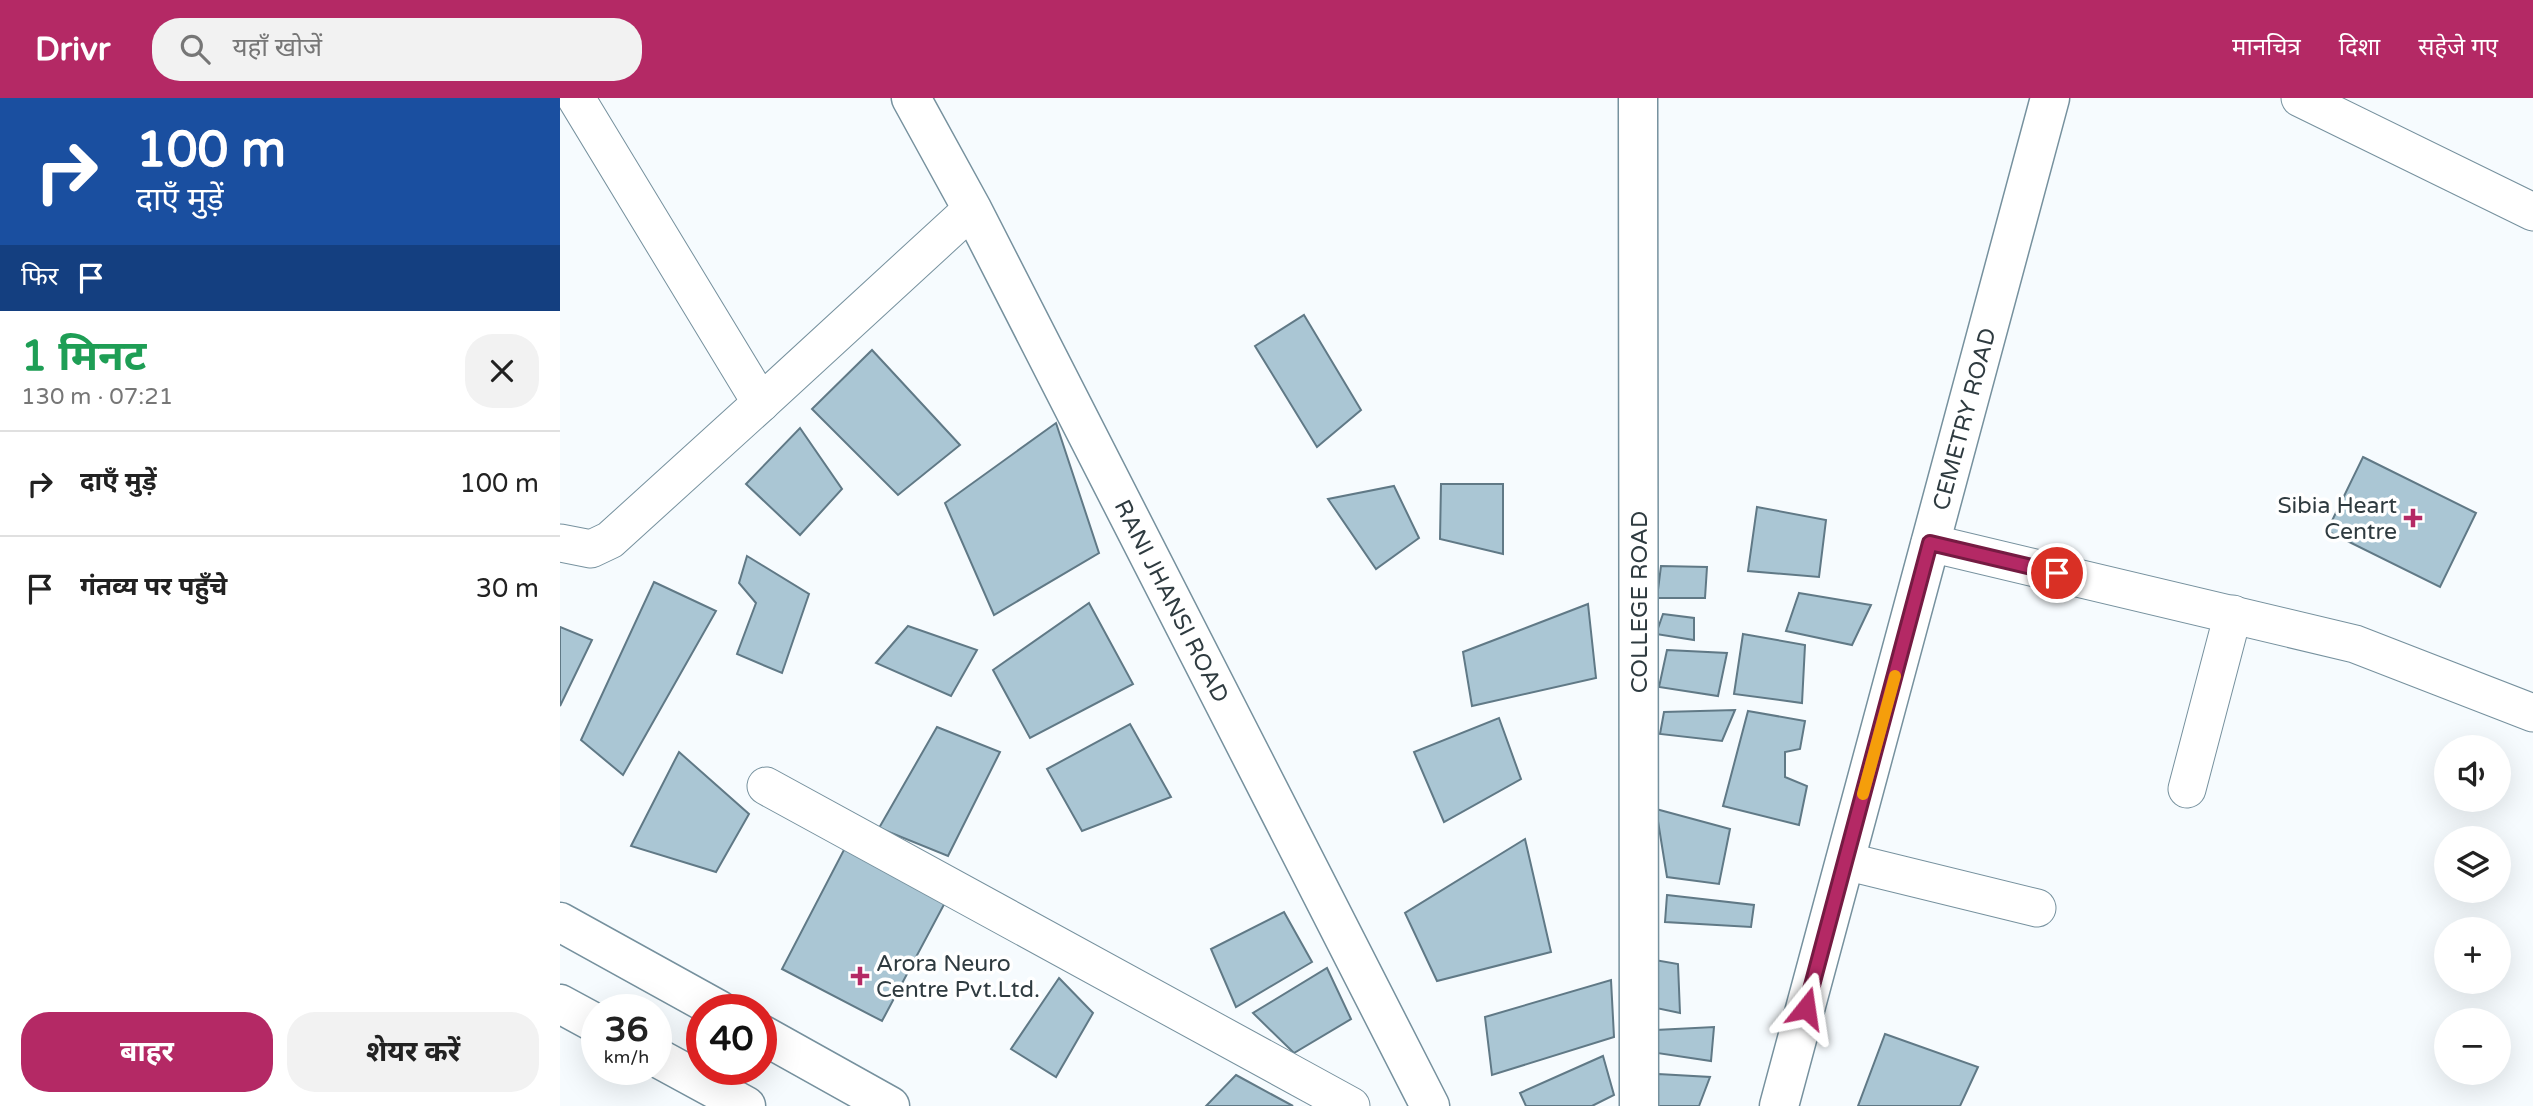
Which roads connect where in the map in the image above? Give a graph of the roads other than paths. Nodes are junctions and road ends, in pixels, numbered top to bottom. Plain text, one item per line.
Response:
1 (576, 98) edge
2 (911, 98) edge
3 (1638, 98) edge
4 (2050, 98) edge
5 (2300, 98) edge
6 (972, 209) junction
7 (2533, 212) edge
8 (761, 403) junction
9 (560, 543) edge
10 (1930, 543) junction
11 (2233, 614) junction
12 (2533, 713) edge
13 (766, 786) dead end
14 (2187, 789) dead end
15 (1845, 861) junction
16 (2037, 908) dead end
17 (560, 922) edge
18 (690, 994) edge
19 (560, 1004) edge
20 (581, 1015) edge
21 (777, 1043) edge
22 (672, 1066) edge
23 (746, 1106) edge
24 (890, 1106) edge
25 (1351, 1106) edge
26 (1430, 1106) edge
27 (1639, 1106) edge
28 (1779, 1106) edge

1 - 8 street
2 - 6 street, RANI JHANSI ROAD
3 - 27 street, COLLEGE ROAD
4 - 10 street, CEMETRY ROAD
5 - 7 street
6 - 8 street
6 - 26 street, RANI JHANSI ROAD
8 - 9 street
10 - 11 street
10 - 15 street, CEMETRY ROAD
11 - 12 street
11 - 14 street
13 - 25 street
15 - 16 street
15 - 28 street, CEMETRY ROAD
17 - 18 street
19 - 20 street
21 - 24 street
22 - 23 street

